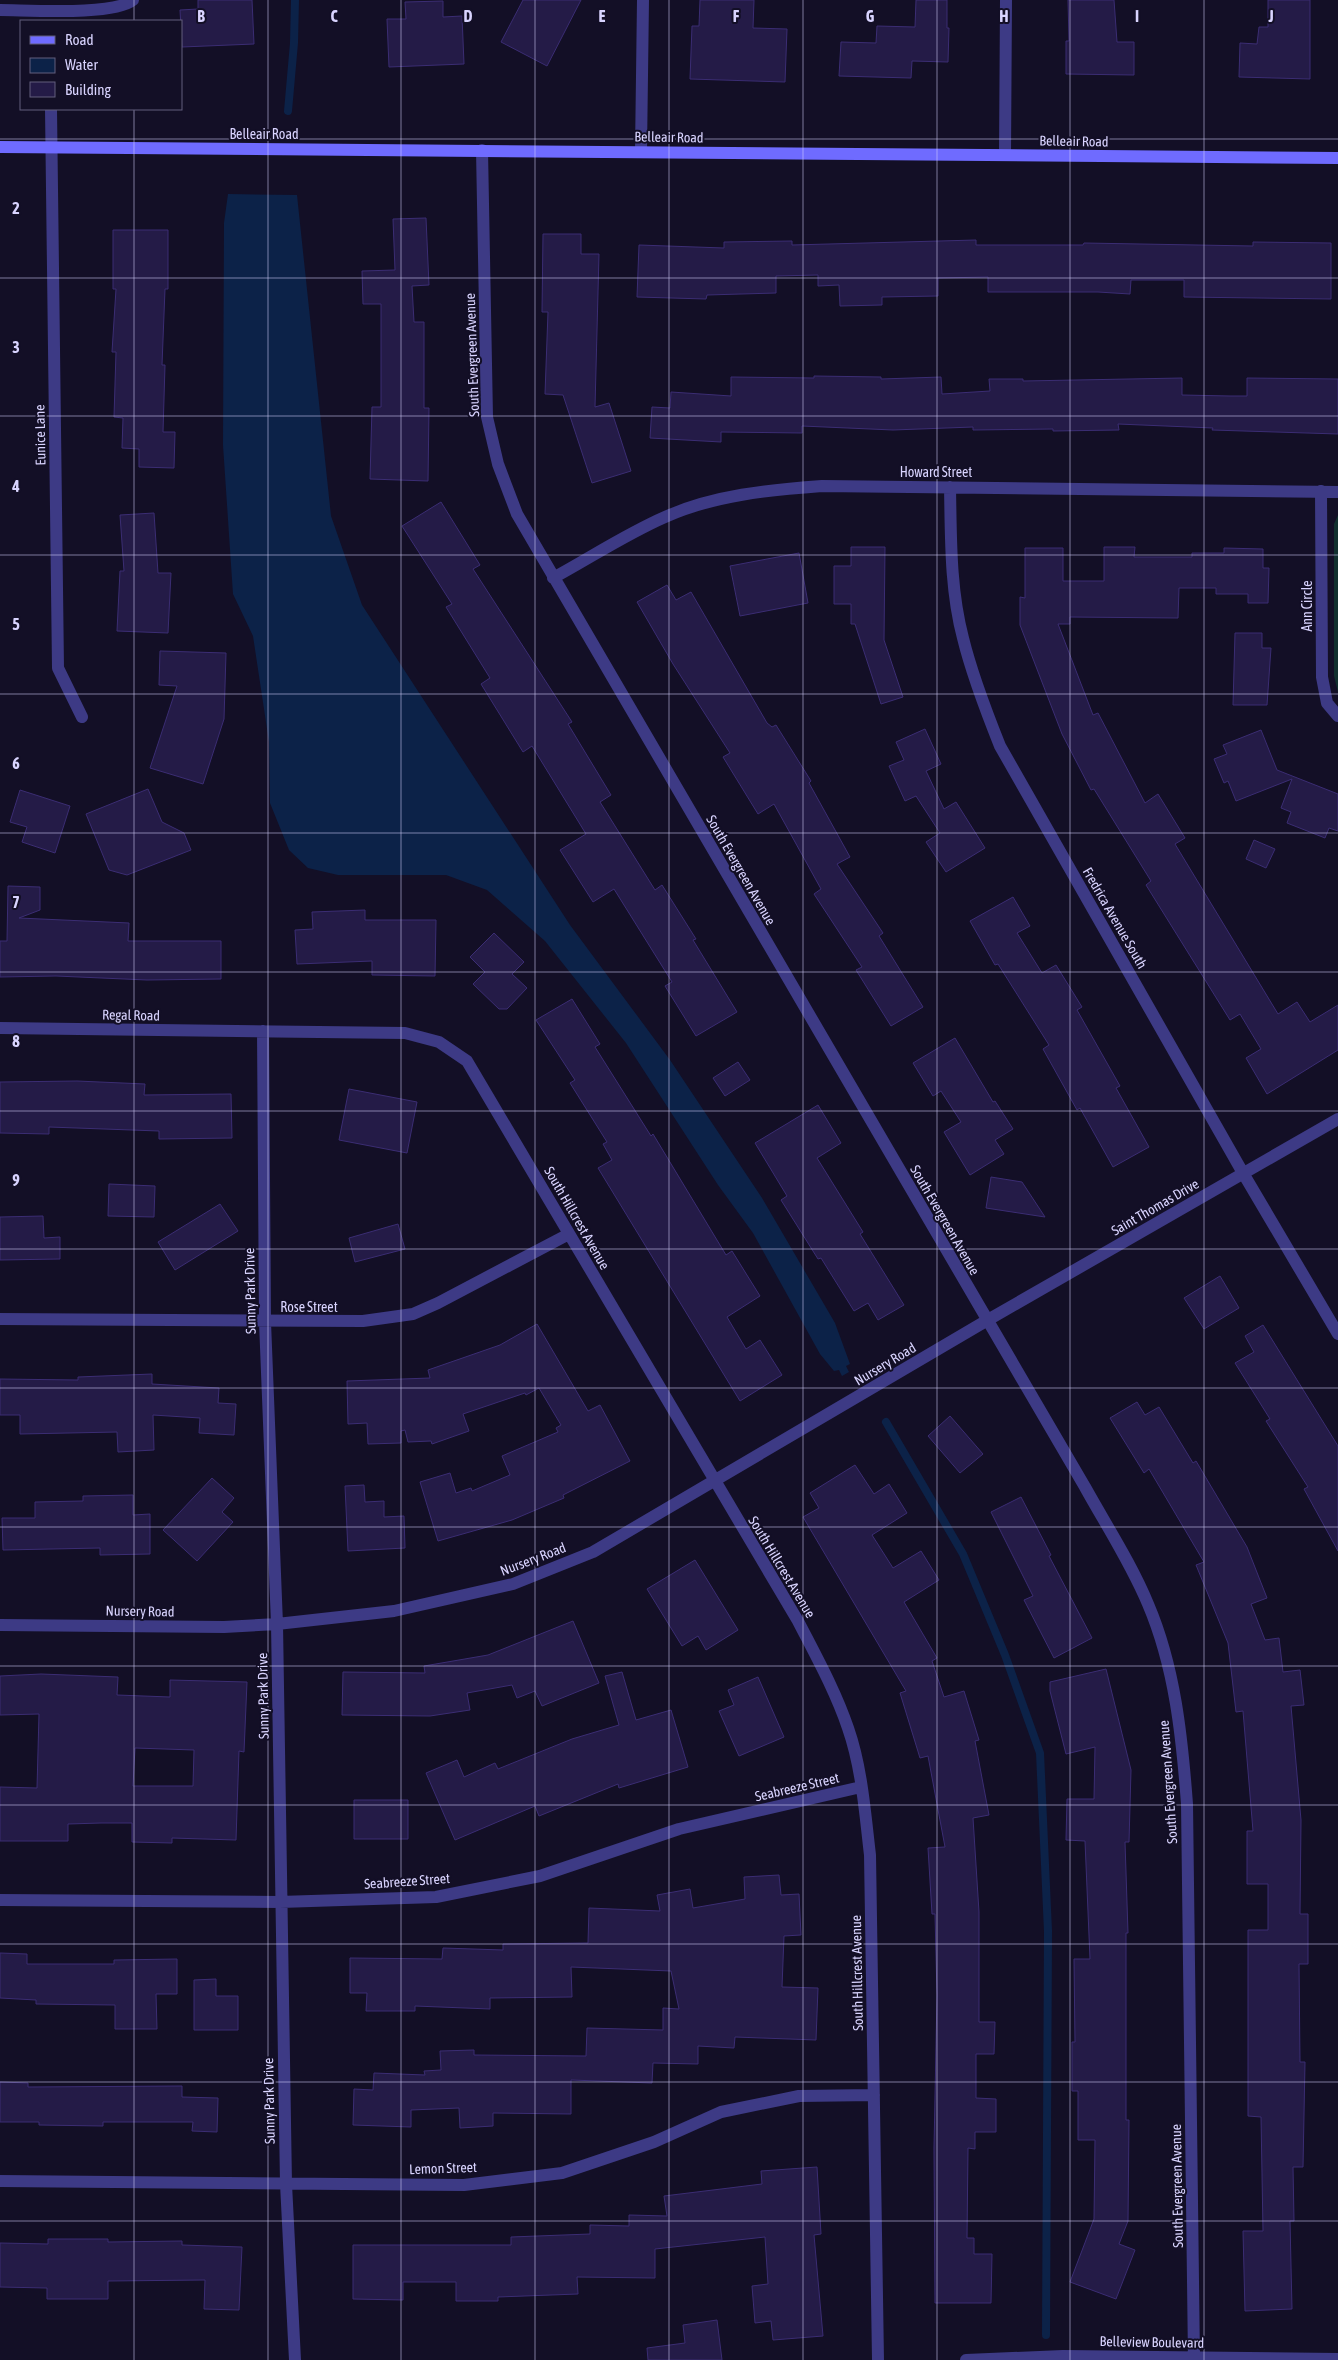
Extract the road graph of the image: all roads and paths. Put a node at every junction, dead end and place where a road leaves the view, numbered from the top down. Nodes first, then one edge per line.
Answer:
1 (133, 0) edge
2 (643, 0) edge
3 (1006, 0) edge
4 (0, 10) edge
5 (50, 16) edge
6 (51, 110) edge
7 (0, 147) edge
8 (51, 148) junction
9 (482, 150) junction
10 (642, 151) junction
11 (1005, 155) junction
12 (1338, 158) edge
13 (950, 487) junction
14 (1321, 492) junction
15 (1338, 492) edge
16 (553, 578) junction
17 (1338, 716) edge
18 (82, 717) dead end
19 (0, 1028) edge
20 (263, 1031) junction
21 (1338, 1119) edge
22 (1243, 1173) junction
23 (569, 1234) junction
24 (0, 1320) edge
25 (986, 1321) junction
26 (265, 1322) junction
27 (1338, 1334) edge
28 (714, 1483) junction
29 (277, 1624) junction
30 (0, 1625) edge
31 (862, 1787) junction
32 (0, 1900) edge
33 (280, 1902) junction
34 (874, 2096) junction
35 (0, 2181) edge
36 (286, 2184) junction
37 (1194, 2359) edge
38 (1338, 2359) edge
39 (295, 2360) edge
40 (878, 2360) edge
41 (966, 2360) edge

1 - 5 street
2 - 10 street
3 - 11 street
4 - 5 street
6 - 8 street, Eunice Lane
7 - 8 main road, Belleair Road
8 - 9 main road, Belleair Road
8 - 18 street, Eunice Lane
9 - 10 main road, Belleair Road
9 - 16 street, South Evergreen Avenue
10 - 11 main road, Belleair Road
11 - 12 main road, Belleair Road
13 - 14 street, Howard Street
13 - 16 street, Howard Street
13 - 22 street, Fredrica Avenue South
14 - 15 street, Howard Street
14 - 17 street, Ann Circle
16 - 25 street, South Evergreen Avenue
19 - 20 street, Regal Road
20 - 23 street, South Hillcrest Avenue
20 - 26 street, Sunny Park Drive
21 - 22 street, Saint Thomas Drive
22 - 25 street, Saint Thomas Drive
22 - 27 street, Fredrica Avenue South
23 - 26 street, Rose Street
23 - 28 street, South Hillcrest Avenue
24 - 26 street, Rose Street
25 - 28 street, Nursery Road
25 - 37 street, South Evergreen Avenue
26 - 29 street, Sunny Park Drive
28 - 29 street, Nursery Road
28 - 31 street, South Hillcrest Avenue
29 - 30 street, Nursery Road
29 - 33 street, Sunny Park Drive
31 - 33 street, Seabreeze Street
31 - 34 street, South Hillcrest Avenue
32 - 33 street, Seabreeze Street
33 - 36 street, Sunny Park Drive
34 - 36 street, Lemon Street
34 - 40 street, South Hillcrest Avenue
35 - 36 street, Lemon Street
36 - 39 street, Sunny Park Drive
37 - 38 street, Belleview Boulevard
37 - 41 street, Belleview Boulevard

